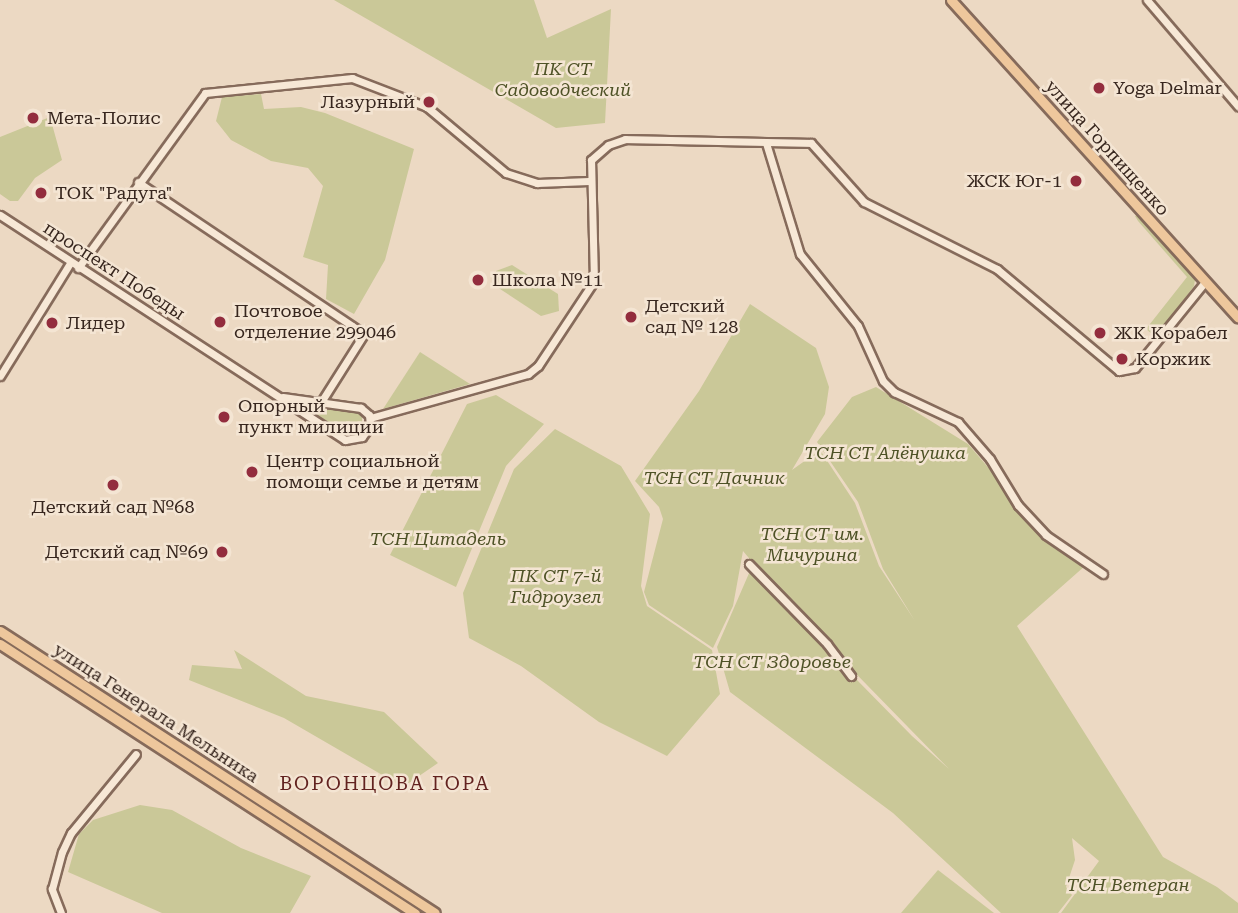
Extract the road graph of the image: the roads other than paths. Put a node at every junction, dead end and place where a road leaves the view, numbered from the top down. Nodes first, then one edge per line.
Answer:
1 (951, 0) edge
2 (1147, 0) edge
3 (1238, 106) edge
4 (766, 143) junction
5 (589, 181) junction
6 (138, 182) junction
7 (0, 215) edge
8 (74, 265) junction
9 (1205, 282) junction
10 (1238, 318) edge
11 (0, 376) edge
12 (283, 397) junction
13 (321, 402) junction
14 (370, 418) junction
15 (750, 564) dead end
16 (1103, 574) dead end
17 (0, 631) edge
18 (0, 644) edge
19 (850, 676) dead end
20 (136, 754) dead end
21 (330, 845) junction
22 (324, 854) junction
23 (61, 913) edge
24 (415, 913) edge
25 (435, 913) edge

1 - 9 main road, улица Горпищенко
2 - 3 street
4 - 5 street
4 - 9 street
4 - 16 street
5 - 6 street
5 - 14 street
6 - 8 street
6 - 13 street
7 - 8 street, проспект Победы
8 - 11 street
8 - 12 street, проспект Победы
9 - 10 main road, улица Горпищенко
12 - 13 street, проспект Победы
12 - 14 street, проспект Победы
13 - 14 street, проспект Победы
15 - 19 street
17 - 21 main road, улица Генерала Мельника
18 - 22 main road, улица Генерала Мельника
20 - 23 street
21 - 22 main road
21 - 25 main road, улица Генерала Мельника
22 - 24 main road, улица Генерала Мельника

